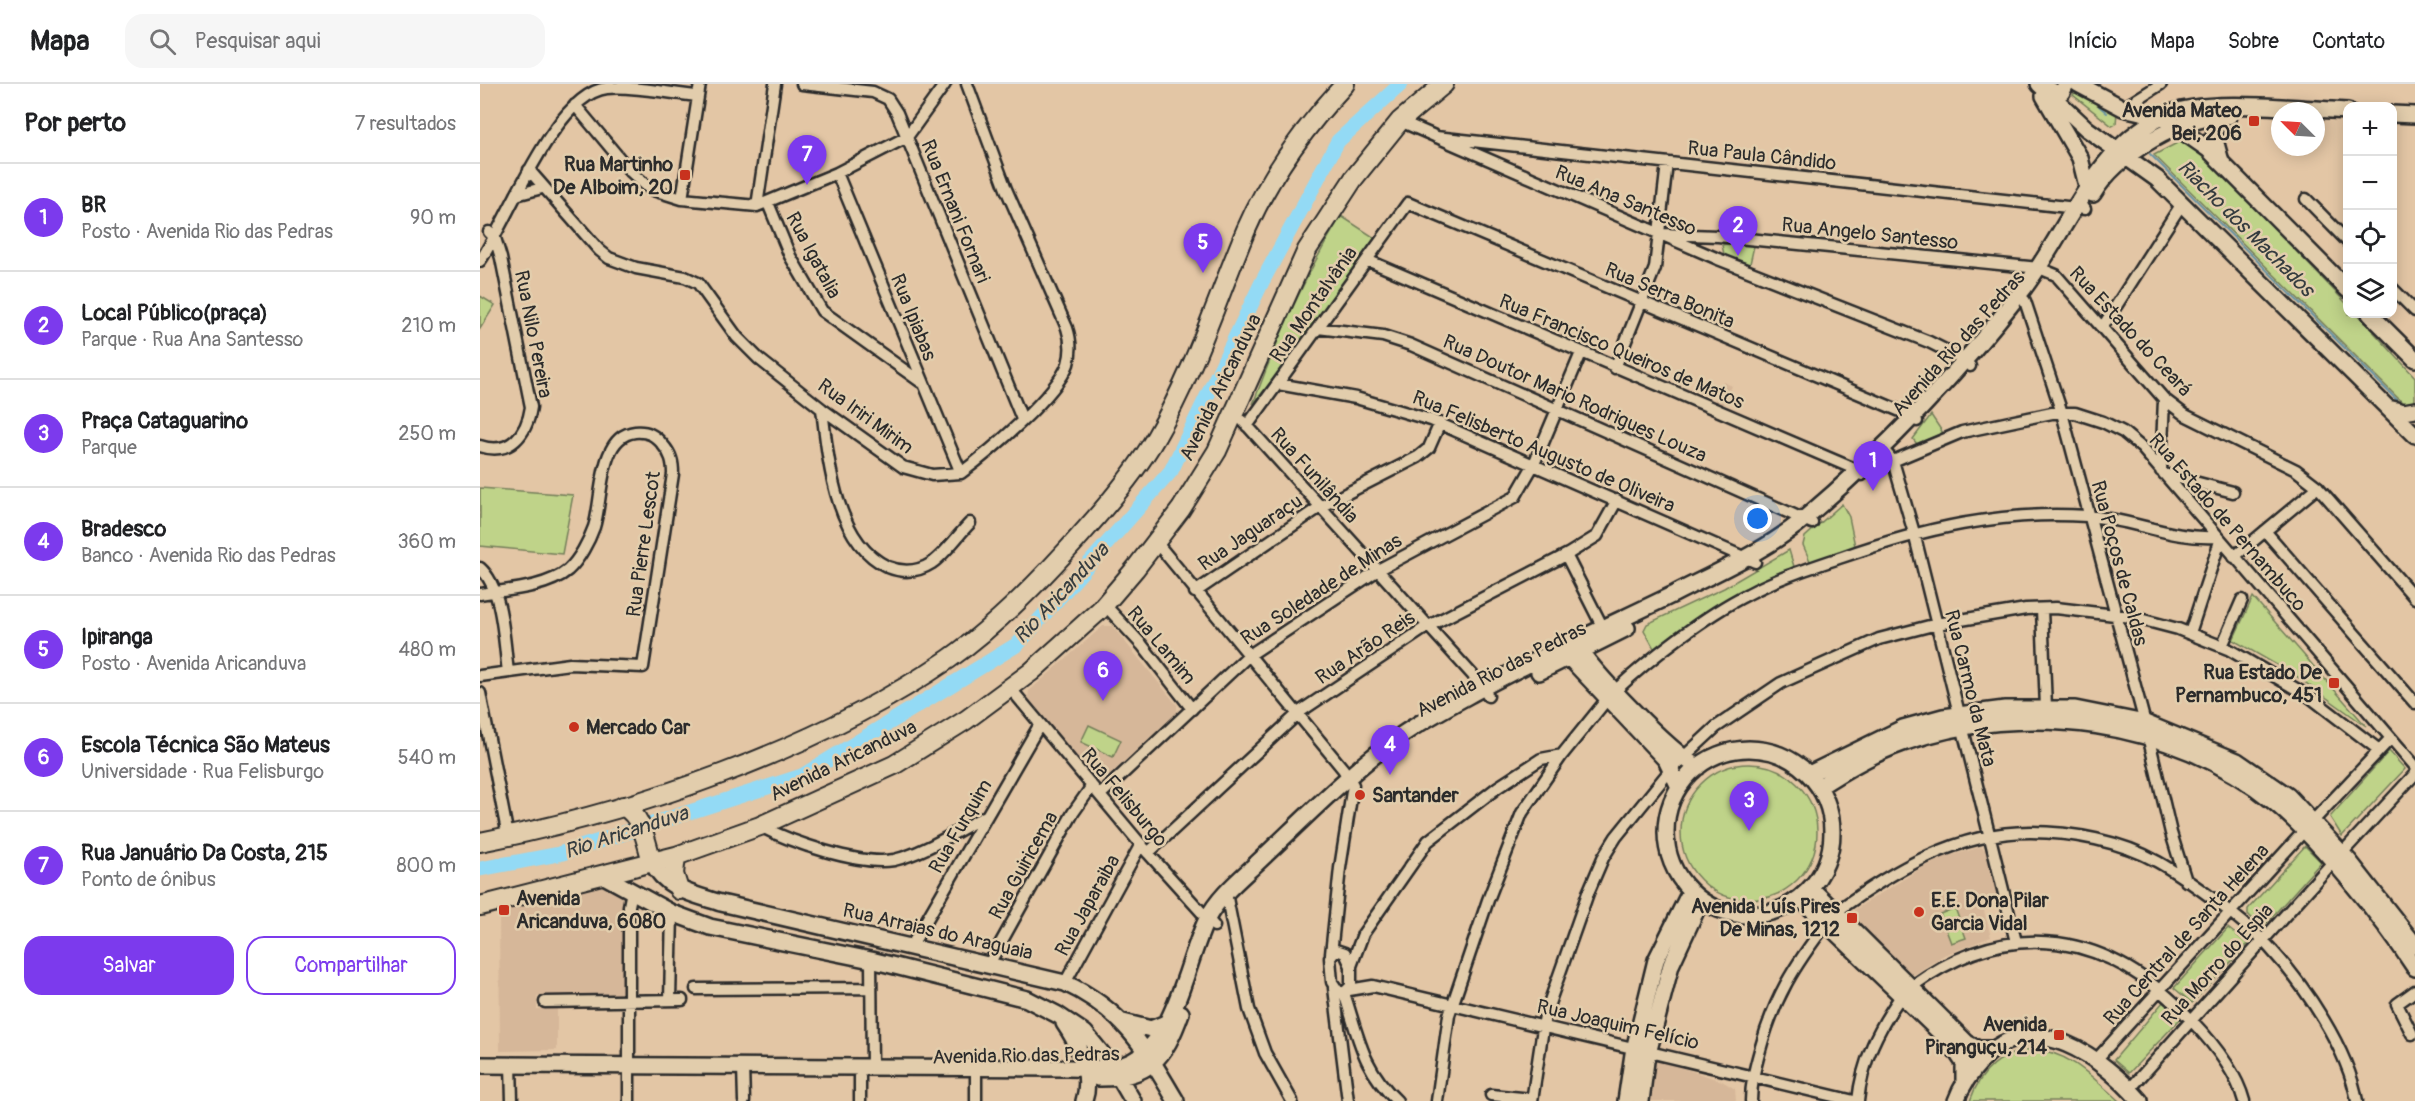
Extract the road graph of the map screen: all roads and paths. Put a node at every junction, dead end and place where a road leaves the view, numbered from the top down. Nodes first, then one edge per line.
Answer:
1 (700, 84) edge
2 (775, 84) edge
3 (802, 84) edge
4 (945, 84) edge
5 (967, 84) edge
6 (1444, 84) edge
7 (2040, 84) edge
8 (2066, 84) edge
9 (2079, 84) edge
10 (2161, 84) edge
11 (1340, 87) edge
12 (698, 96) junction
13 (575, 105) junction
14 (2123, 108) junction
15 (2343, 111) edge
16 (2397, 114) edge
17 (2415, 115) edge
18 (2218, 116) junction
19 (2162, 117) junction
20 (2271, 117) edge
21 (2325, 119) edge
22 (2343, 120) edge
23 (1400, 121) junction
24 (2397, 122) edge
25 (2415, 124) edge
26 (2178, 127) junction
27 (907, 137) junction
28 (1436, 137) junction
29 (1494, 142) junction
30 (2123, 153) junction
31 (1489, 160) junction
32 (2221, 161) junction
33 (1667, 163) junction
34 (529, 170) junction
35 (837, 173) junction
36 (2087, 186) junction
37 (543, 188) junction
38 (516, 195) junction
39 (682, 199) junction
40 (2306, 199) dead end
41 (768, 203) junction
42 (1408, 203) joint
43 (2181, 205) junction
44 (757, 206) junction
45 (2080, 207) junction
46 (1661, 234) junction
47 (492, 235) junction
48 (1718, 236) junction
49 (2343, 237) edge
50 (480, 242) edge
51 (1718, 259) junction
52 (1367, 260) junction
53 (480, 261) edge
54 (2044, 270) junction
55 (2343, 285) edge
56 (2397, 293) edge
57 (2022, 298) junction
58 (1642, 303) junction
59 (2415, 311) edge
60 (2374, 318) edge
61 (1318, 328) junction
62 (2102, 328) junction
63 (1581, 353) junction
64 (2415, 359) edge
65 (1967, 363) junction
66 (1615, 368) junction
67 (922, 382) junction
68 (1278, 384) junction
69 (2164, 399) junction
70 (2388, 408) junction
71 (822, 409) junction
72 (1557, 409) junction
73 (2415, 410) edge
74 (2062, 413) junction
75 (1022, 419) junction
76 (1241, 419) junction
77 (1914, 419) junction
78 (1440, 423) junction
79 (2415, 435) edge
80 (480, 446) edge
81 (1887, 453) junction
82 (1534, 464) junction
83 (2162, 472) junction
84 (961, 473) junction
85 (1859, 473) junction
86 (2318, 487) junction
87 (2233, 492) dead end
88 (1617, 500) junction
89 (1320, 507) junction
90 (2088, 516) junction
91 (1808, 521) junction
92 (970, 523) dead end
93 (2265, 531) junction
94 (1914, 533) junction
95 (2219, 539) junction
96 (1156, 542) junction
97 (1566, 555) junction
98 (2234, 557) junction
99 (1750, 560) junction
100 (480, 568) edge
101 (1376, 571) junction
102 (496, 591) junction
103 (1195, 592) junction
104 (480, 594) edge
105 (2415, 598) edge
106 (2242, 600) dead end
107 (1104, 604) junction
108 (2042, 609) junction
109 (2115, 615) junction
110 (1936, 624) junction
111 (1427, 627) junction
112 (1603, 628) junction
113 (2190, 633) junction
114 (2222, 646) junction
115 (1571, 650) junction
116 (1248, 656) junction
117 (508, 672) junction
118 (480, 676) edge
119 (1011, 689) junction
120 (1486, 692) junction
121 (480, 693) edge
122 (1612, 694) junction
123 (2415, 704) edge
124 (2046, 708) junction
125 (1192, 709) junction
126 (1297, 715) junction
127 (1961, 721) junction
128 (1040, 724) junction
129 (2146, 730) junction
130 (2391, 738) junction
131 (2379, 750) junction
132 (1562, 754) junction
133 (1677, 763) junction
134 (2415, 766) edge
135 (1698, 767) junction
136 (1809, 774) junction
137 (2415, 774) edge
138 (1351, 782) junction
139 (1092, 786) junction
140 (1679, 787) junction
141 (1819, 787) junction
142 (1100, 795) junction
143 (623, 806) junction
144 (986, 816) junction
145 (760, 826) junction
146 (2309, 826) junction
147 (508, 836) junction
148 (1991, 838) junction
149 (480, 842) edge
150 (2174, 844) junction
151 (1144, 848) junction
152 (650, 855) junction
153 (676, 856) junction
154 (2337, 858) junction
155 (2166, 867) junction
156 (604, 876) junction
157 (2186, 881) junction
158 (679, 890) junction
159 (632, 891) junction
160 (1806, 893) junction
161 (1695, 896) junction
162 (1228, 897) junction
163 (480, 906) edge
164 (672, 913) junction
165 (2229, 914) junction
166 (1831, 918) junction
167 (1211, 922) junction
168 (1363, 934) junction
169 (2263, 940) junction
170 (2016, 942) junction
171 (2415, 945) edge
172 (911, 946) junction
173 (1338, 951) junction
174 (871, 960) junction
175 (988, 964) junction
176 (2415, 968) edge
177 (1351, 969) junction
178 (1065, 983) junction
179 (1373, 986) junction
180 (872, 987) junction
181 (696, 989) dead end
182 (2160, 990) junction
183 (1342, 991) junction
184 (2415, 991) edge
185 (1906, 992) junction
186 (670, 1000) junction
187 (682, 1000) dead end
188 (628, 1001) junction
189 (544, 1002) dead end
190 (1453, 1004) junction
191 (1058, 1015) junction
192 (2191, 1019) junction
193 (1123, 1022) junction
194 (1166, 1023) junction
195 (1543, 1025) junction
196 (2412, 1034) dead end
197 (1642, 1048) junction
198 (1993, 1049) junction
199 (1150, 1058) junction
200 (2095, 1061) junction
201 (480, 1065) edge
202 (511, 1069) junction
203 (628, 1070) junction
204 (743, 1071) junction
205 (866, 1072) junction
206 (976, 1072) junction
207 (1115, 1072) junction
208 (1086, 1073) junction
209 (480, 1074) edge
210 (1753, 1075) junction
211 (1964, 1081) junction
212 (1491, 1095) dead end
213 (2134, 1096) edge
214 (1532, 1100) edge
215 (512, 1101) edge
216 (629, 1101) edge
217 (744, 1101) edge
218 (860, 1101) edge
219 (976, 1101) edge
220 (1084, 1101) edge
221 (1133, 1101) edge
222 (1176, 1101) edge
223 (1292, 1101) edge
224 (1348, 1101) edge
225 (1397, 1101) edge
226 (1437, 1101) edge
227 (1626, 1101) edge
228 (1641, 1101) edge
229 (1751, 1101) edge
230 (1856, 1101) edge
231 (1956, 1101) edge
232 (2244, 1101) edge
233 (2357, 1101) edge

1 - 12 street
2 - 44 street
3 - 27 street, Rua Ernani Fornari
4 - 27 street
5 - 75 street
6 - 23 highway, Avenida Aricanduva
7 - 8 main road
7 - 30 main road
7 - 36 main road
9 - 14 main road
10 - 14 street
11 - 143 highway, Avenida Aricanduva
12 - 13 street
12 - 39 street
13 - 34 street
13 - 39 street
14 - 19 main road
15 - 19 main road
16 - 17 main road
18 - 20 main road, Avenida Rio das Pedras
18 - 26 main road, Avenida Rio das Pedras
18 - 32 main road
19 - 26 main road
19 - 30 main road, Avenida Rio das Pedras
21 - 22 main road
23 - 28 street, Rua Ana Santesso
23 - 76 highway, Avenida Aricanduva
24 - 25 main road
26 - 30 main road, Avenida Rio das Pedras
26 - 32 main road
27 - 35 street
27 - 75 street, Rua Ernani Fornari
28 - 29 street, Rua Paula Cândido
28 - 31 street, Rua Ana Santesso
29 - 31 street
29 - 33 street, Rua Paula Cândido
30 - 36 main road, Avenida Rio das Pedras
30 - 43 main road
30 - 45 main road, Avenida Rio das Pedras
31 - 46 street, Rua Ana Santesso
32 - 55 main road
33 - 45 street, Rua Paula Cândido
33 - 46 street
34 - 37 street, Rua Iriri Mirim
34 - 38 street
35 - 41 street
35 - 67 street, Rua Ipiabas
36 - 45 main road, Avenida Rio das Pedras
37 - 38 street
37 - 71 street, Rua Iriri Mirim
38 - 47 street
39 - 44 street
40 - 49 street
41 - 44 street
41 - 67 street, Rua Igatalia
42 - 52 street, Rua Montalvânia
42 - 58 street, Rua Serra Bonita
43 - 62 street
43 - 70 main road
45 - 54 main road, Avenida Rio das Pedras
46 - 48 street, Rua Angelo Santesso
46 - 51 street, Rua Ana Santesso
46 - 58 street
47 - 50 street
47 - 53 street
47 - 80 street, Rua Nilo Pereira
48 - 51 street
48 - 54 street, Rua Angelo Santesso
51 - 65 street, Rua Ana Santesso
52 - 61 street, Rua Montalvânia
52 - 63 street, Rua Francisco Queiros de Matos
54 - 57 main road, Avenida Rio das Pedras
54 - 62 street, Rua Estado do Ceará
56 - 59 street
57 - 65 main road, Avenida Rio das Pedras
57 - 74 street, Rua Poços de Caldas
58 - 66 street
58 - 77 street, Rua Serra Bonita
60 - 64 main road
61 - 68 street, Rua Montalvânia
61 - 72 street, Rua Doutor Mario Rodrigues Louza
62 - 69 street, Rua Estado do Ceará
63 - 66 street, Rua Francisco Queiros de Matos
63 - 72 street, Rua Soledade de Minas
65 - 77 main road, Avenida Rio das Pedras
66 - 85 street, Rua Francisco Queiros de Matos
67 - 84 street, Rua Ipiabas
68 - 76 street, Rua Montalvânia
68 - 78 street, Rua Felisberto Augusto de Oliveira
69 - 83 street
69 - 86 street, Rua Estado do Ceará
70 - 73 main road
70 - 79 main road
71 - 84 street, Rua Iriri Mirim
71 - 92 street
72 - 82 street, Rua Soledade de Minas
72 - 91 street, Rua Doutor Mario Rodrigues Louza
74 - 81 street, Rua Estado de Pernambuco
74 - 83 street, Rua Estado de Pernambuco
74 - 90 street, Rua Poços de Caldas
75 - 84 street
76 - 89 street, Rua Funilândia
76 - 96 highway, Avenida Aricanduva
77 - 81 main road, Avenida Rio das Pedras
78 - 82 street, Rua Felisberto Augusto de Oliveira
78 - 89 street, Rua Jaguaraçu
81 - 85 main road, Avenida Rio das Pedras
81 - 94 street, Rua Carmo da Mata
82 - 88 street, Rua Felisberto Augusto de Oliveira
82 - 101 street, Rua Soledade de Minas
83 - 87 street
83 - 95 street, Rua Estado de Pernambuco
85 - 91 main road, Avenida Rio das Pedras
86 - 93 street
86 - 105 street, Rua Estado do Ceará
88 - 97 street, Rua Arão Reis
88 - 99 street, Rua Felisberto Augusto de Oliveira
89 - 101 street, Rua Funilândia
89 - 103 street, Rua Jaguaraçu
90 - 94 street
90 - 95 street
90 - 109 street, Rua Poços de Caldas
91 - 99 main road, Avenida Rio das Pedras
93 - 98 street
93 - 123 street
94 - 110 street, Rua Carmo da Mata
94 - 122 street
95 - 98 street, Rua Estado de Pernambuco
95 - 113 street
96 - 103 street
96 - 107 highway, Avenida Aricanduva
97 - 111 street, Rua Arão Reis
97 - 112 street
98 - 130 street, Rua Estado de Pernambuco
99 - 112 main road, Avenida Rio das Pedras
99 - 115 main road, Avenida Rio das Pedras
100 - 102 street
101 - 111 street, Rua Funilândia
101 - 116 street, Rua Soledade de Minas
102 - 104 street, Rua Pierre Lescot
102 - 117 street
102 - 117 street, Rua Pierre Lescot
103 - 116 street
106 - 114 street
107 - 119 highway, Avenida Aricanduva
107 - 125 street, Rua Lamim
108 - 109 street
108 - 110 street
108 - 124 street
109 - 113 street
109 - 129 street, Rua Poços de Caldas
110 - 127 street, Rua Carmo da Mata
110 - 133 street
111 - 120 street, Rua Funilândia
111 - 126 street, Rua Arão Reis
112 - 115 main road, Avenida Rio das Pedras
113 - 114 street
114 - 131 street
115 - 120 main road, Avenida Rio das Pedras
115 - 122 main road
116 - 125 street, Rua Soledade de Minas
116 - 126 street
117 - 118 street
119 - 128 street, Rua Felisburgo
119 - 145 highway, Avenida Aricanduva
120 - 138 main road, Avenida Rio das Pedras
121 - 147 street
122 - 132 street
122 - 133 main road
124 - 127 main road
124 - 129 main road
125 - 142 street, Rua Soledade de Minas
126 - 138 street
126 - 151 street, Rua Arão Reis
127 - 129 main road
127 - 136 main road
127 - 141 main road
127 - 148 street, Rua Carmo da Mata
128 - 139 street, Rua Felisburgo
128 - 144 street, Rua Furquim
129 - 146 main road
129 - 150 street, Rua Poços de Caldas
130 - 131 street, Rua Central de Santa Helena
130 - 134 street, Rua Estado de Pernambuco
131 - 146 street, Rua Central de Santa Helena
132 - 168 street
132 - 190 street
133 - 135 main road
133 - 140 main road
133 - 195 street
135 - 136 main road
135 - 140 main road
136 - 141 main road
137 - 154 street, Rua Morro do Espia
138 - 162 main road, Avenida Rio das Pedras
138 - 173 street
139 - 142 street, Rua Felisburgo
139 - 175 street, Rua Guiricema
140 - 161 main road
141 - 160 main road
142 - 151 street, Rua Felisburgo
143 - 147 highway, Avenida Aricanduva
143 - 152 highway
144 - 145 street
144 - 172 street, Rua Furquim
145 - 153 highway, Avenida Aricanduva
146 - 154 main road
146 - 165 street, Rua Central de Santa Helena
147 - 149 highway, Avenida Aricanduva
148 - 155 street
148 - 166 street
148 - 170 street, Rua Carmo da Mata
150 - 155 street
150 - 157 street, Rua Poços de Caldas
151 - 167 street, Rua Felisburgo
151 - 178 street, Rua Japaraiba
152 - 153 highway, Avenida Aricanduva
152 - 156 highway, Avenida Aricanduva
152 - 158 main road, Rua Arraias do Araguaia
153 - 158 highway
154 - 169 street, Rua Morro do Espia
154 - 171 main road
154 - 176 main road
155 - 157 street
156 - 159 main road
156 - 163 highway, Avenida Aricanduva
157 - 165 street
158 - 172 main road, Rua Arraias do Araguaia
159 - 164 main road
159 - 188 street
160 - 161 main road
160 - 166 main road
161 - 197 main road
162 - 167 main road, Avenida Rio das Pedras
162 - 223 street
164 - 174 main road
164 - 186 street
165 - 169 street
165 - 182 street, Rua Central de Santa Helena
166 - 185 main road
166 - 210 street
167 - 194 main road, Avenida Rio das Pedras
167 - 199 main road, Avenida Rio das Pedras
168 - 173 street
168 - 177 street
169 - 192 street, Rua Morro do Espia
169 - 233 street
170 - 182 street
170 - 185 street
172 - 175 main road, Rua Arraias do Araguaia
173 - 177 street
173 - 183 street
174 - 180 street
174 - 191 main road
175 - 178 main road, Rua Arraias do Araguaia
177 - 179 street, Rua Joaquim Felício
177 - 183 street
178 - 193 main road, Rua Arraias do Araguaia
179 - 183 street, Rua Joaquim Felício
179 - 190 street, Rua Joaquim Felício
180 - 181 street
180 - 205 street
182 - 192 street
182 - 200 street, Rua Central de Santa Helena
183 - 224 street
183 - 225 street
184 - 196 street
185 - 198 main road
185 - 211 main road
185 - 230 street
186 - 187 street
186 - 188 street
188 - 189 street
188 - 203 street
190 - 195 street, Rua Joaquim Felício
190 - 226 street
191 - 207 main road
191 - 208 main road
192 - 213 street, Rua Morro do Espia
192 - 232 street
193 - 194 main road
193 - 199 main road, Rua Arraias do Araguaia
194 - 199 main road, Avenida Rio das Pedras
195 - 197 street, Rua Joaquim Felício
195 - 214 street
197 - 210 street, Rua Joaquim Felício
197 - 227 main road
197 - 228 main road
198 - 200 main road
198 - 211 main road
199 - 207 main road, Avenida Rio das Pedras
199 - 222 main road, Rua Arraias do Araguaia
200 - 213 main road
201 - 202 main road, Avenida Rio das Pedras
202 - 203 main road, Avenida Rio das Pedras
202 - 209 main road, Avenida Rio das Pedras
202 - 215 street
203 - 204 main road, Avenida Rio das Pedras
203 - 216 street
204 - 205 main road, Avenida Rio das Pedras
204 - 217 street
205 - 206 main road, Avenida Rio das Pedras
205 - 218 street
206 - 208 main road, Avenida Rio das Pedras
206 - 219 street
207 - 208 main road, Avenida Rio das Pedras
207 - 221 main road
208 - 220 main road
210 - 229 street
210 - 230 street, Rua Joaquim Felício
211 - 231 main road
212 - 214 street

